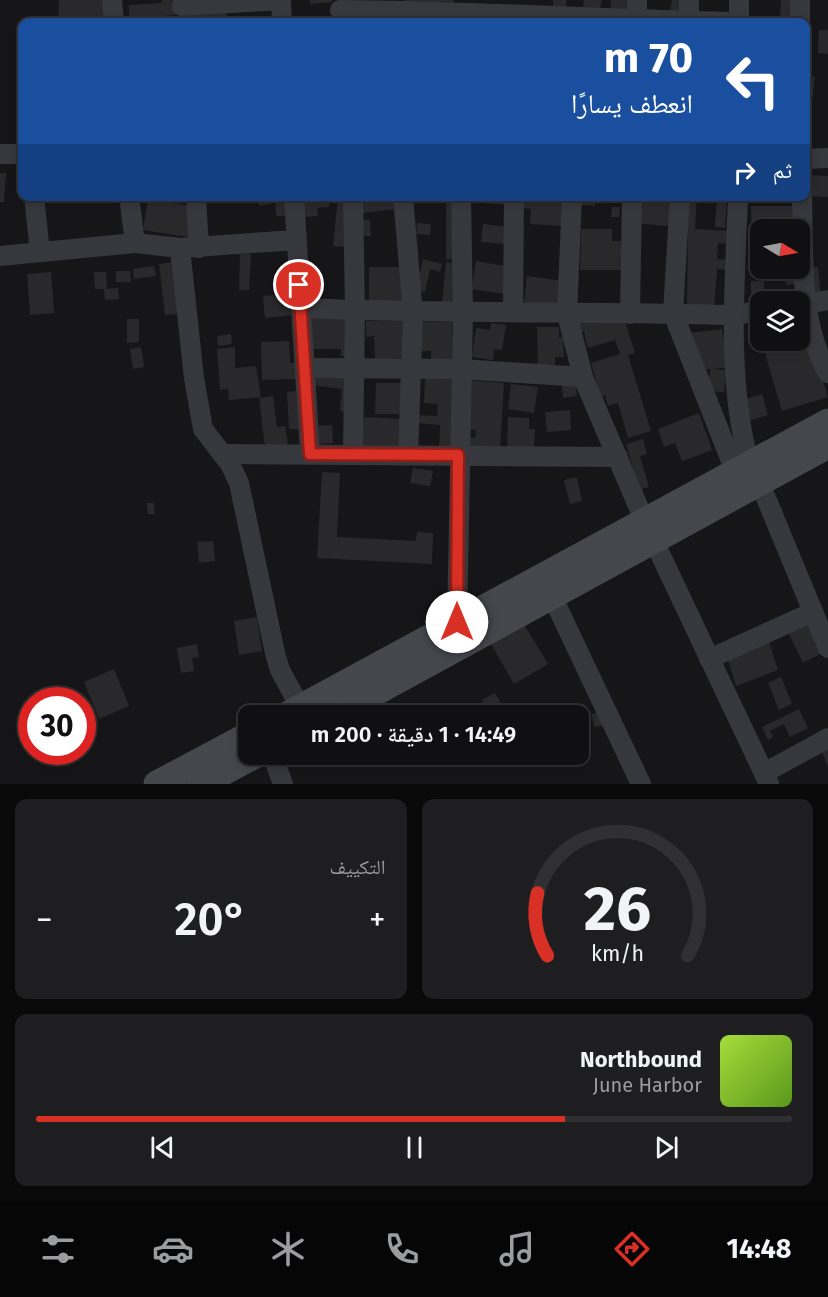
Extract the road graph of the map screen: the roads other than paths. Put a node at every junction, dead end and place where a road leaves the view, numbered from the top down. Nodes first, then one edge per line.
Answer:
1 (112, 0) edge
2 (281, 0) edge
3 (637, 0) edge
4 (689, 0) edge
5 (739, 0) edge
6 (800, 0) edge
7 (182, 9) edge
8 (340, 11) edge
9 (396, 11) edge
10 (463, 11) edge
11 (517, 12) edge
12 (574, 14) edge
13 (114, 18) edge
14 (282, 18) edge
15 (610, 18) edge
16 (637, 18) edge
17 (689, 18) edge
18 (739, 18) edge
19 (800, 18) edge
20 (0, 154) edge
21 (18, 154) edge
22 (828, 158) edge
23 (810, 159) edge
24 (35, 201) edge
25 (130, 201) edge
26 (195, 201) edge
27 (294, 201) edge
28 (353, 201) edge
29 (403, 201) edge
30 (461, 201) edge
31 (514, 201) edge
32 (572, 201) edge
33 (632, 201) edge
34 (680, 201) edge
35 (738, 201) edge
36 (802, 201) edge
37 (296, 240) junction
38 (135, 243) junction
39 (189, 248) junction
40 (40, 252) junction
41 (0, 256) edge
42 (803, 291) edge
43 (828, 300) edge
44 (810, 304) edge
45 (301, 308) junction
46 (355, 310) junction
47 (463, 312) junction
48 (513, 312) junction
49 (750, 312) edge
50 (413, 313) junction
51 (673, 313) junction
52 (567, 314) junction
53 (630, 314) junction
54 (733, 315) junction
55 (810, 327) edge
56 (304, 368) junction
57 (354, 369) junction
58 (411, 369) junction
59 (460, 369) junction
60 (828, 373) edge
61 (583, 377) junction
62 (828, 422) edge
63 (828, 445) edge
64 (223, 454) junction
65 (310, 454) junction
66 (352, 454) junction
67 (408, 455) junction
68 (458, 455) junction
69 (618, 457) junction
70 (748, 472) junction
71 (649, 530) junction
72 (552, 596) junction
73 (813, 612) junction
74 (457, 622) junction
75 (828, 648) edge
76 (709, 659) junction
77 (293, 705) edge
78 (310, 705) edge
79 (352, 705) edge
80 (828, 738) edge
81 (238, 741) edge
82 (238, 764) edge
83 (276, 765) edge
84 (767, 778) edge
85 (157, 784) edge
86 (201, 784) edge
87 (283, 784) edge
88 (641, 784) edge

1 - 13 street
2 - 7 street
2 - 14 street
3 - 16 street
4 - 17 street
5 - 18 street
6 - 19 street
8 - 9 street
9 - 10 street
10 - 11 street
11 - 12 street
12 - 15 street
20 - 21 street
22 - 23 street
24 - 40 street
25 - 38 street
26 - 39 street
27 - 37 street
28 - 46 street
29 - 50 street
30 - 47 street
31 - 48 street
32 - 52 street
33 - 53 street
34 - 51 street
35 - 54 street
36 - 42 street
37 - 39 street
37 - 45 street
38 - 39 street
38 - 40 street
39 - 64 street
40 - 41 street
43 - 44 street
45 - 46 street
45 - 56 street
46 - 50 street
46 - 57 street
47 - 48 street
47 - 50 street
47 - 59 street
48 - 52 street
49 - 54 street
50 - 58 street
51 - 53 street
51 - 54 street
51 - 70 street
52 - 53 street
52 - 61 street
54 - 70 street
55 - 60 street
56 - 57 street
56 - 65 street
57 - 58 street
57 - 66 street
58 - 59 street
58 - 67 street
59 - 61 street
59 - 68 street
61 - 69 street
62 - 70 main road
63 - 70 main road
64 - 65 street
64 - 77 street
65 - 66 street
66 - 67 street
67 - 68 street
68 - 69 street
68 - 74 street
69 - 71 street
70 - 71 main road
70 - 73 street
71 - 72 main road
71 - 74 main road
71 - 76 street
72 - 79 main road
72 - 88 street
73 - 75 street
73 - 76 street
74 - 78 main road
76 - 84 street
80 - 84 street
81 - 85 main road
82 - 86 main road
83 - 87 street

